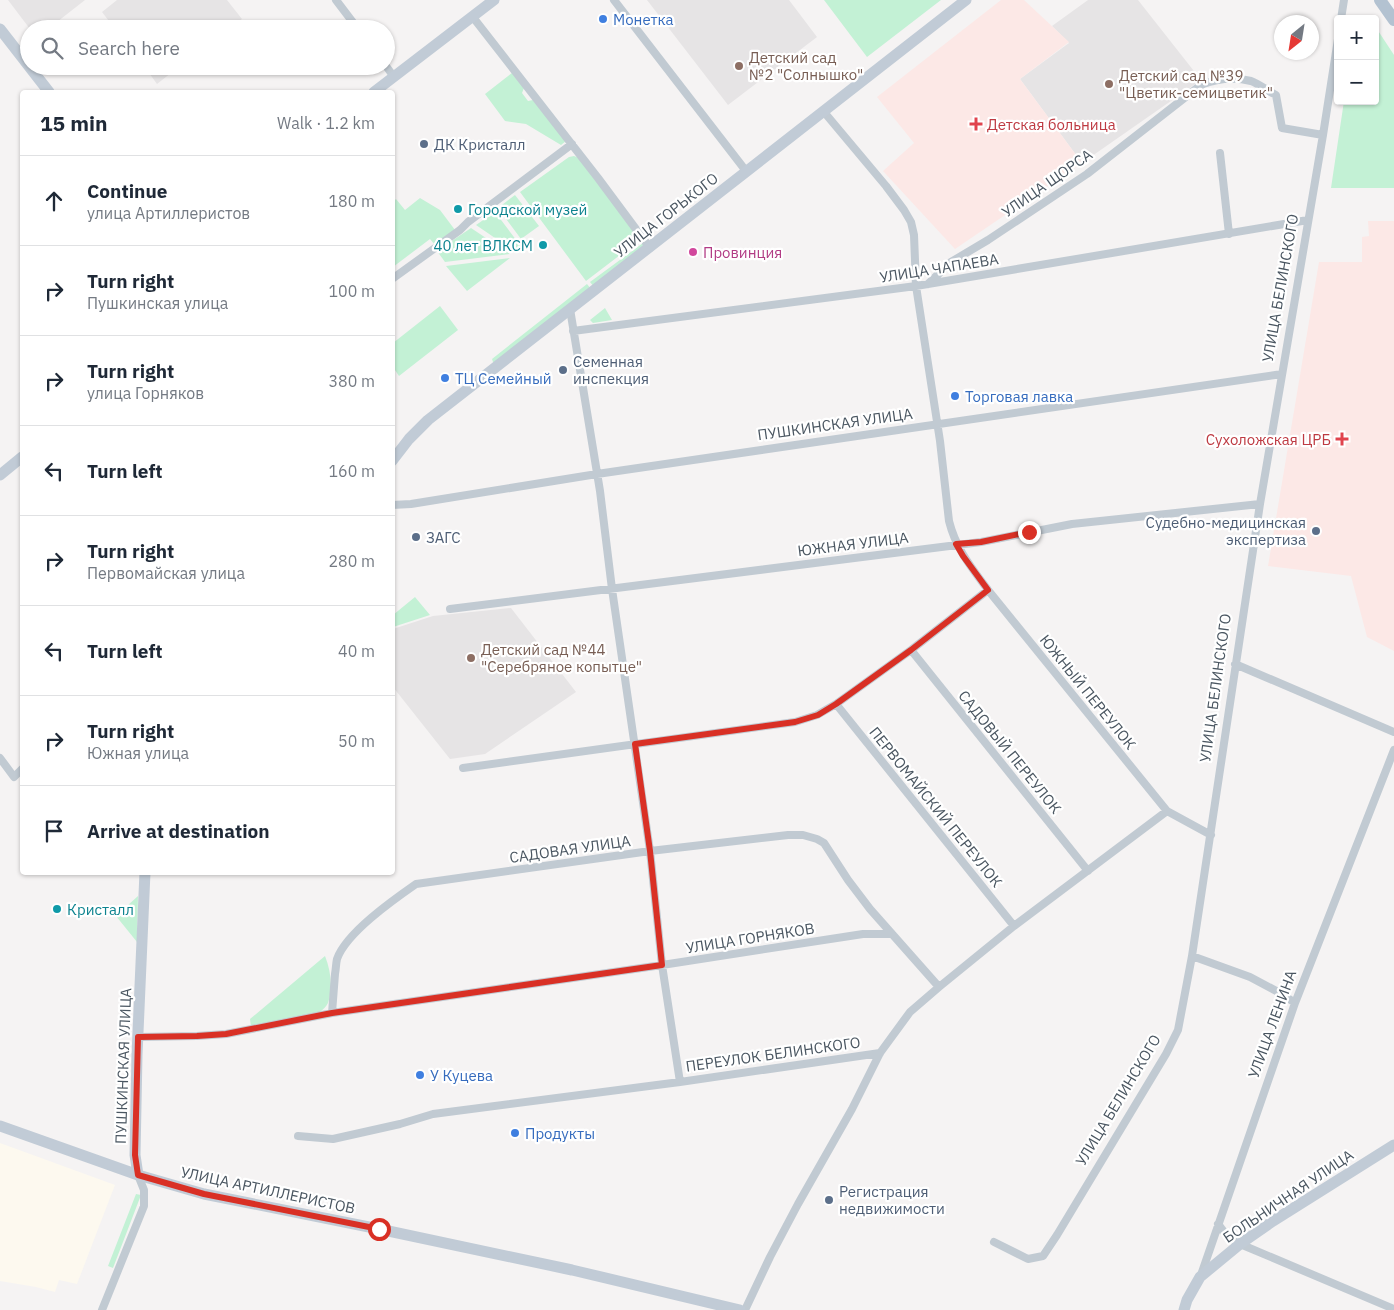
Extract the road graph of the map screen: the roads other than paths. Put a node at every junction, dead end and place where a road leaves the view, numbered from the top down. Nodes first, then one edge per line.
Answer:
1 (336, 0) edge
2 (494, 0) edge
3 (614, 0) edge
4 (966, 0) edge
5 (1344, 0) edge
6 (1380, 0) edge
7 (1342, 15) edge
8 (472, 16) junction
9 (351, 20) edge
10 (1394, 20) edge
11 (0, 29) edge
12 (20, 55) edge
13 (1335, 60) edge
14 (36, 75) edge
15 (394, 77) joint
16 (47, 90) edge
17 (377, 90) edge
18 (824, 112) junction
19 (1323, 135) junction
20 (572, 144) junction
21 (1220, 153) dead end
22 (746, 171) junction
23 (1308, 220) junction
24 (1230, 234) junction
25 (650, 248) junction
26 (395, 277) edge
27 (928, 284) junction
28 (916, 286) junction
29 (570, 310) junction
30 (573, 331) junction
31 (1282, 374) junction
32 (937, 424) junction
33 (395, 457) edge
34 (20, 459) edge
35 (597, 474) junction
36 (0, 475) edge
37 (1260, 504) junction
38 (395, 505) edge
39 (956, 544) junction
40 (612, 589) junction
41 (988, 590) junction
42 (450, 609) dead end
43 (911, 650) junction
44 (1235, 664) junction
45 (836, 704) junction
46 (1394, 732) edge
47 (635, 744) junction
48 (1394, 750) edge
49 (0, 758) edge
50 (463, 768) dead end
51 (20, 771) edge
52 (1167, 811) junction
53 (1211, 835) junction
54 (650, 851) junction
55 (1088, 871) junction
56 (145, 875) edge
57 (1014, 926) junction
58 (892, 934) junction
59 (1192, 956) junction
60 (662, 965) junction
61 (938, 987) junction
62 (1295, 1003) junction
63 (332, 1013) junction
64 (138, 1037) junction
65 (880, 1053) junction
66 (680, 1082) junction
67 (0, 1126) edge
68 (298, 1136) dead end
69 (1394, 1144) edge
70 (138, 1175) junction
71 (1218, 1224) junction
72 (994, 1242) dead end
73 (1240, 1244) junction
74 (1200, 1277) junction
75 (1394, 1309) edge
76 (102, 1310) edge
77 (740, 1310) edge
78 (745, 1310) edge
79 (1184, 1310) edge

1 - 9 street
2 - 8 street
3 - 22 street
4 - 18 street, УЛИЦА ГОРЬКОГО
5 - 7 street
6 - 10 main road
8 - 15 street
8 - 20 street
11 - 12 street
13 - 19 street, УЛИЦА БЕЛИНСКОГО
14 - 16 street
15 - 17 street
18 - 22 street, УЛИЦА ГОРЬКОГО
18 - 28 street, ЮЖНЫЙ ПЕРЕУЛОК
19 - 23 street, УЛИЦА БЕЛИНСКОГО
19 - 27 street, УЛИЦА ЩОРСА
20 - 25 street
20 - 26 street
21 - 24 street
22 - 25 street, УЛИЦА ГОРЬКОГО
23 - 24 street, УЛИЦА ЧАПАЕВА
23 - 31 street, УЛИЦА БЕЛИНСКОГО
24 - 27 street, УЛИЦА ЧАПАЕВА
25 - 29 street, УЛИЦА ГОРЬКОГО
27 - 28 street, УЛИЦА ЧАПАЕВА
28 - 30 street, УЛИЦА ЧАПАЕВА
28 - 32 street, ЮЖНЫЙ ПЕРЕУЛОК
29 - 30 street
29 - 33 street, УЛИЦА ГОРЬКОГО
30 - 35 street
31 - 32 street, ПУШКИНСКАЯ УЛИЦА
31 - 37 street, УЛИЦА БЕЛИНСКОГО
32 - 35 street, ПУШКИНСКАЯ УЛИЦА
32 - 39 street, ЮЖНЫЙ ПЕРЕУЛОК
34 - 36 street
35 - 38 street, ПУШКИНСКАЯ УЛИЦА
35 - 40 street
37 - 39 street, ЮЖНАЯ УЛИЦА
37 - 44 street, УЛИЦА БЕЛИНСКОГО
39 - 40 street, ЮЖНАЯ УЛИЦА
39 - 41 street, ЮЖНЫЙ ПЕРЕУЛОК
40 - 42 street, ЮЖНАЯ УЛИЦА
40 - 47 street
41 - 43 street
41 - 52 street, ЮЖНЫЙ ПЕРЕУЛОК
43 - 45 street
43 - 55 street, САДОВЫЙ ПЕРЕУЛОК
44 - 46 street
44 - 53 street, УЛИЦА БЕЛИНСКОГО
45 - 47 street
45 - 57 street, ПЕРВОМАЙСКИЙ ПЕРЕУЛОК
47 - 50 street
47 - 54 street
48 - 62 street, УЛИЦА ЛЕНИНА
49 - 51 street
52 - 53 street
52 - 55 street, ПЕРЕУЛОК БЕЛИНСКОГО
53 - 59 street, УЛИЦА БЕЛИНСКОГО
54 - 58 street, САДОВАЯ УЛИЦА
54 - 60 street
54 - 63 street, САДОВАЯ УЛИЦА
55 - 57 street, ПЕРЕУЛОК БЕЛИНСКОГО
56 - 64 street, ПУШКИНСКАЯ УЛИЦА
57 - 61 street, ПЕРЕУЛОК БЕЛИНСКОГО
58 - 60 street, УЛИЦА ГОРНЯКОВ
58 - 61 street
59 - 62 street
59 - 72 street, УЛИЦА БЕЛИНСКОГО
60 - 63 street, УЛИЦА ГОРНЯКОВ
60 - 66 street
61 - 65 street, ПЕРЕУЛОК БЕЛИНСКОГО
62 - 71 street, УЛИЦА ЛЕНИНА
63 - 64 street, УЛИЦА ГОРНЯКОВ
64 - 70 street, ПУШКИНСКАЯ УЛИЦА
65 - 66 street, ПЕРЕУЛОК БЕЛИНСКОГО
65 - 78 street
66 - 68 street, ПЕРЕУЛОК БЕЛИНСКОГО
67 - 70 street, УЛИЦА АРТИЛЛЕРИСТОВ
69 - 73 street, БОЛЬНИЧНАЯ УЛИЦА
70 - 76 street, ПУШКИНСКАЯ УЛИЦА
70 - 77 street, УЛИЦА АРТИЛЛЕРИСТОВ
71 - 73 street
71 - 74 street, УЛИЦА ЛЕНИНА
73 - 74 street, БОЛЬНИЧНАЯ УЛИЦА
73 - 75 street
74 - 79 street, УЛИЦА ЛЕНИНА

